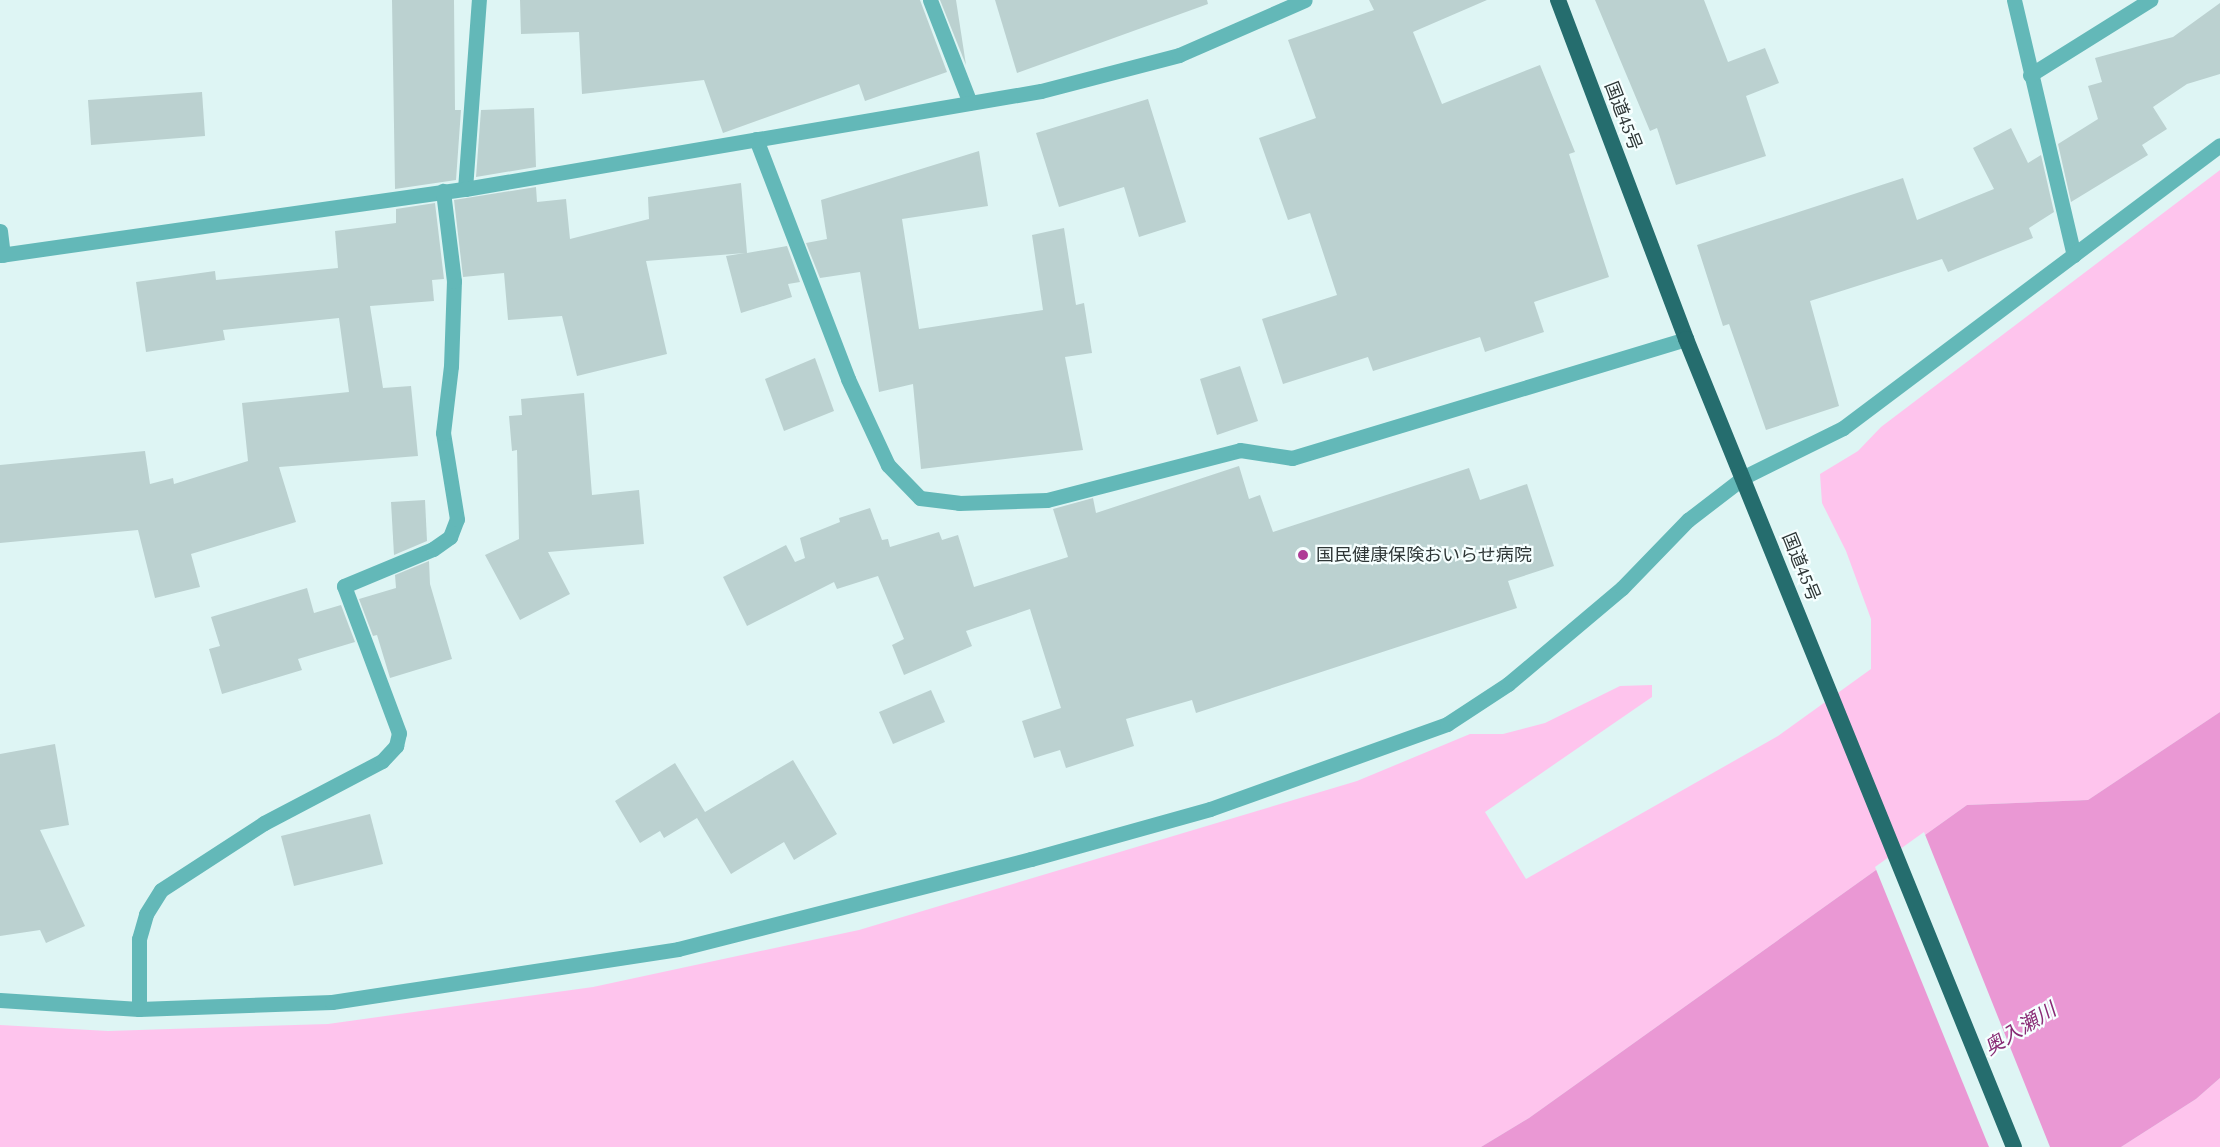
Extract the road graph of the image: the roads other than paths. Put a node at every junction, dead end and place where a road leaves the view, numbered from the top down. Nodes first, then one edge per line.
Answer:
1 (479, 0) edge
2 (930, 0) edge
3 (1305, 0) edge
4 (1558, 0) edge
5 (2014, 0) edge
6 (2150, 0) edge
7 (2030, 75) junction
8 (969, 103) junction
9 (756, 139) junction
10 (2220, 145) edge
11 (465, 189) junction
12 (443, 191) junction
13 (0, 231) edge
14 (2, 255) edge
15 (2074, 255) junction
16 (1686, 339) junction
17 (1744, 477) junction
18 (0, 1000) edge
19 (139, 1009) junction
20 (2014, 1147) edge

1 - 11 street
2 - 8 street
3 - 8 street
4 - 16 highway, 国道45号
5 - 7 street
6 - 7 street
7 - 15 street
8 - 9 street
9 - 11 street
9 - 16 street
10 - 15 street
11 - 12 street
12 - 14 street
12 - 19 street
13 - 14 street
15 - 17 street
16 - 17 highway, 国道45号
17 - 19 street
17 - 20 highway, 国道45号
18 - 19 street

